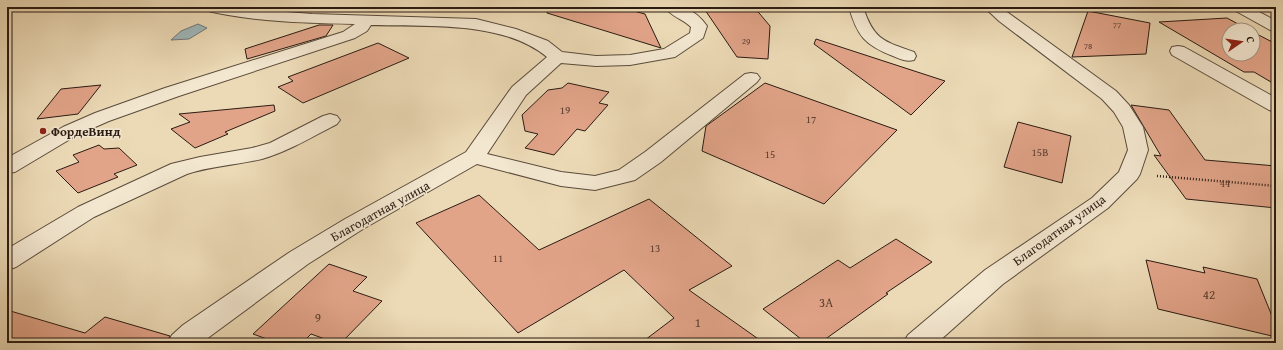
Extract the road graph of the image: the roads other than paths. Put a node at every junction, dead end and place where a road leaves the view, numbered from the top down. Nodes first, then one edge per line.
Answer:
1 (209, 7) edge
2 (672, 7) edge
3 (856, 7) edge
4 (991, 7) edge
5 (1239, 7) edge
6 (366, 20) junction
7 (1276, 27) edge
8 (1178, 51) dead end
9 (908, 56) dead end
10 (556, 57) junction
11 (751, 78) dead end
12 (1276, 106) edge
13 (330, 120) dead end
14 (474, 157) junction
15 (7, 167) edge
16 (7, 261) edge
17 (182, 343) edge
18 (918, 343) edge

1 - 6 street
2 - 10 street
3 - 9 street
4 - 18 street, Благодатная улица
5 - 7 street
6 - 10 street
6 - 15 street
8 - 12 street
10 - 14 street, Благодатная улица
11 - 14 street
13 - 16 street
14 - 17 street, Благодатная улица

